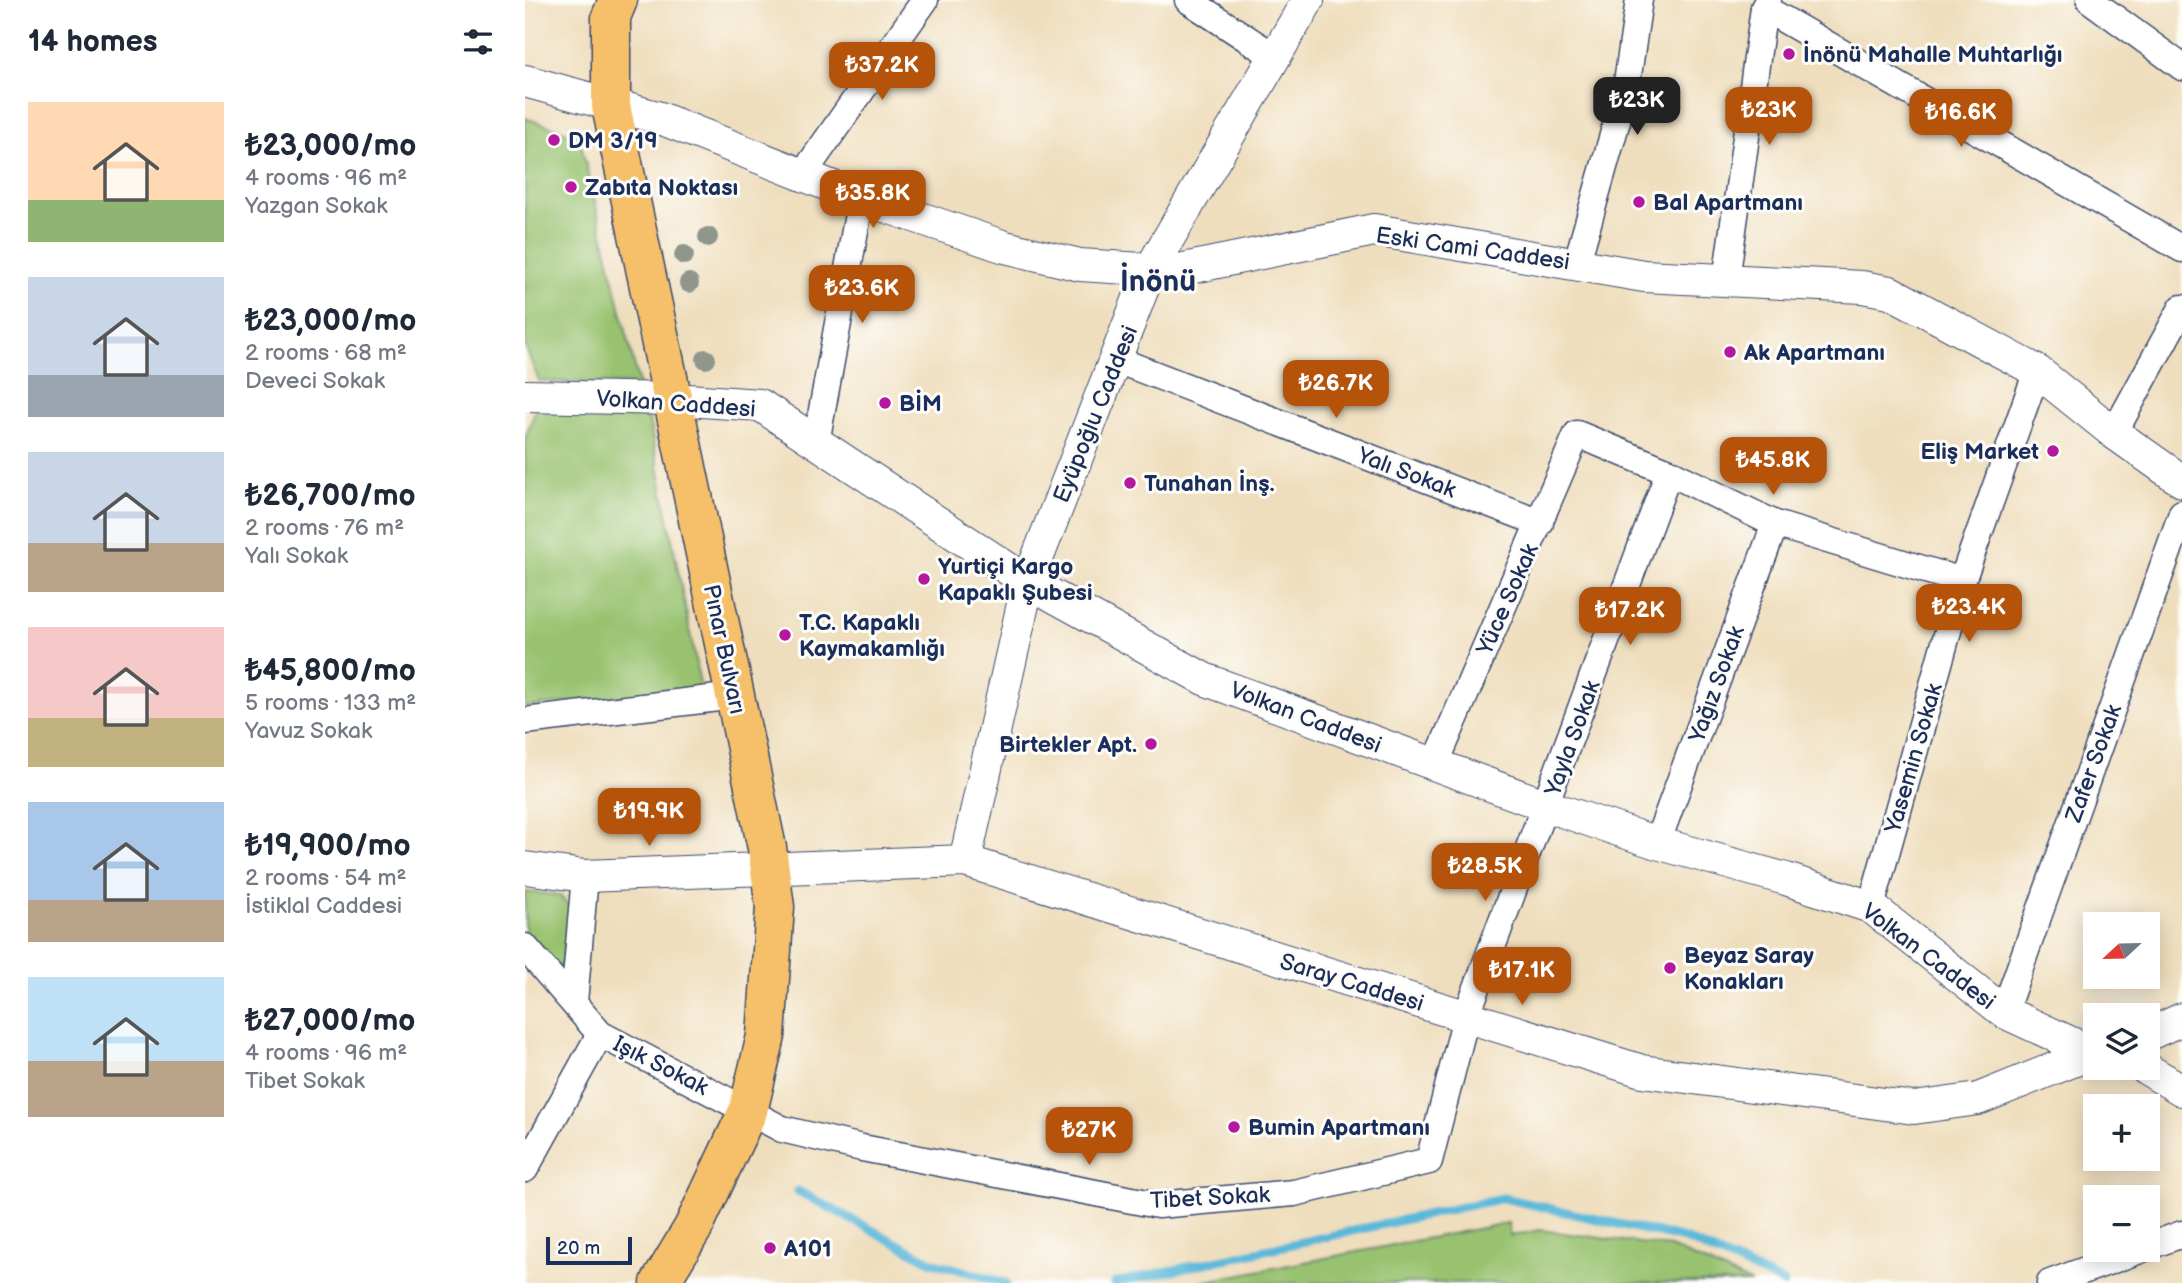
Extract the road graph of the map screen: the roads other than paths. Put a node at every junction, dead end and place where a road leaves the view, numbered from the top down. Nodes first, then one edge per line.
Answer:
1 (618, 0) edge
2 (925, 0) edge
3 (1188, 0) edge
4 (1308, 0) edge
5 (1639, 0) edge
6 (2090, 0) edge
7 (1766, 4) edge
8 (1275, 57) junction
9 (2182, 67) edge
10 (525, 81) edge
11 (611, 106) junction
12 (801, 177) junction
13 (861, 198) junction
14 (2182, 249) edge
15 (1577, 262) junction
16 (1150, 270) junction
17 (1726, 280) junction
18 (2182, 308) edge
19 (1117, 360) junction
20 (2037, 371) junction
21 (525, 396) edge
22 (673, 399) junction
23 (2114, 433) junction
24 (816, 443) junction
25 (1669, 472) junction
26 (2182, 481) edge
27 (2182, 513) edge
28 (1540, 523) junction
29 (1775, 524) junction
30 (1962, 581) junction
31 (1028, 582) junction
32 (735, 696) junction
33 (525, 721) edge
34 (1435, 765) junction
35 (1547, 806) junction
36 (1657, 843) junction
37 (965, 861) junction
38 (525, 867) edge
39 (771, 871) junction
40 (585, 876) junction
41 (1871, 907) junction
42 (525, 947) edge
43 (574, 1002) junction
44 (2004, 1012) junction
45 (1466, 1017) junction
46 (2182, 1019) edge
47 (2160, 1029) edge
48 (600, 1034) junction
49 (2083, 1048) edge
50 (2083, 1057) edge
51 (2160, 1077) edge
52 (2182, 1090) edge
53 (748, 1111) junction
54 (1429, 1161) joint
55 (525, 1169) edge
56 (2182, 1234) edge
57 (2160, 1242) edge
58 (2107, 1262) edge
59 (660, 1283) edge
60 (2050, 1283) edge

1 - 11 main road, Pınar Bulvarı
2 - 12 street
3 - 8 street
4 - 8 street, Eyüpoğlu Caddesi
5 - 15 street
6 - 9 street
7 - 14 street
7 - 17 street
8 - 16 street, Eyüpoğlu Caddesi
10 - 11 street, Eski Cami Caddesi
11 - 12 street, Eski Cami Caddesi
11 - 22 main road, Pınar Bulvarı
12 - 13 street, Eski Cami Caddesi
13 - 16 street, Eski Cami Caddesi
13 - 24 street
15 - 16 street, Eski Cami Caddesi
15 - 17 street, Eski Cami Caddesi
16 - 19 street, Eyüpoğlu Caddesi
17 - 20 street, Eski Cami Caddesi
18 - 23 street
19 - 28 street, Yalı Sokak
19 - 31 street, Eyüpoğlu Caddesi
20 - 23 street, Eski Cami Caddesi
20 - 30 street, Yasemin Sokak
21 - 22 street, Volkan Caddesi
22 - 24 street, Volkan Caddesi
22 - 32 main road, Pınar Bulvarı
23 - 26 street, Eski Cami Caddesi
24 - 31 street, Volkan Caddesi
25 - 28 street, Yüce Sokak
25 - 29 street
25 - 35 street, Yayla Sokak
27 - 44 street, Zafer Sokak
28 - 34 street, Yüce Sokak
29 - 30 street
29 - 36 street, Yağız Sokak
30 - 41 street, Yasemin Sokak
31 - 34 street, Volkan Caddesi
31 - 37 street, Eyüpoğlu Caddesi
32 - 33 street
32 - 39 main road, Pınar Bulvarı
34 - 35 street, Volkan Caddesi
35 - 36 street, Volkan Caddesi
35 - 45 street, Yayla Sokak
36 - 41 street, Volkan Caddesi
37 - 39 street, Saray Caddesi
37 - 45 street, Saray Caddesi
38 - 40 street, Saray Caddesi
39 - 40 street, Saray Caddesi
39 - 53 main road, Pınar Bulvarı
40 - 43 street
41 - 44 street, Volkan Caddesi
42 - 43 street, Işık Sokak
43 - 48 street, Işık Sokak
44 - 49 street, Volkan Caddesi
45 - 50 street, Saray Caddesi
45 - 54 street, Yayla Sokak
46 - 47 street
48 - 53 street, Işık Sokak
48 - 55 street
51 - 52 street
53 - 54 street, Tibet Sokak
53 - 59 main road, Pınar Bulvarı
56 - 57 street
58 - 60 street

